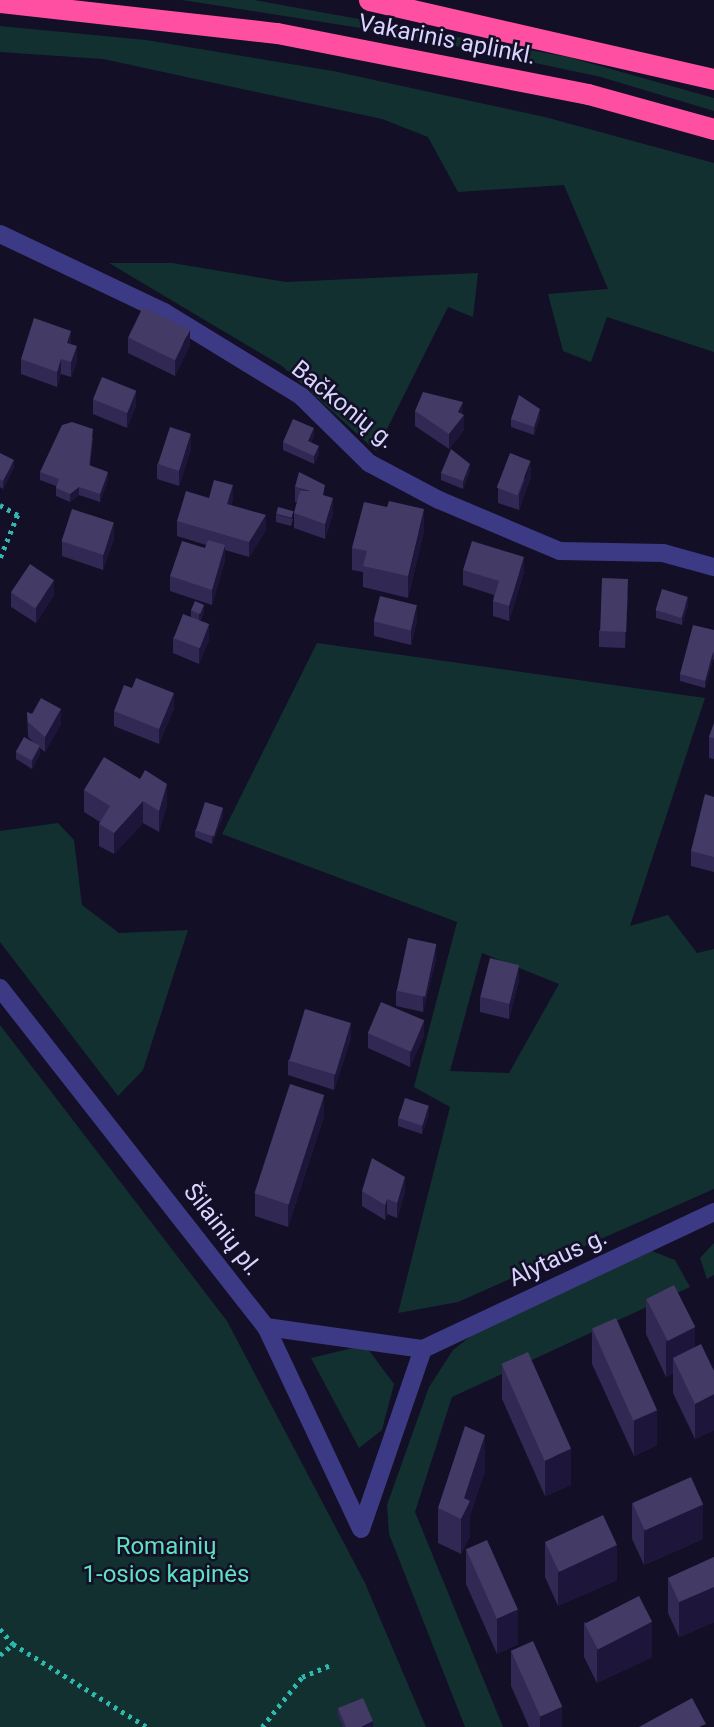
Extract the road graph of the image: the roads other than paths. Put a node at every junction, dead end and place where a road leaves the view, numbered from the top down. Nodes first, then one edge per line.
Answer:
1 (369, 0) edge
2 (0, 2) edge
3 (714, 79) edge
4 (714, 129) edge
5 (0, 234) edge
6 (714, 567) edge
7 (0, 988) edge
8 (714, 1212) edge
9 (266, 1327) junction
10 (423, 1349) junction

1 - 3 highway, Vakarinis aplinkl.
2 - 4 highway, Vakarinis aplinkl.
5 - 6 street, Bačkonių g.
7 - 9 street, Šilainių pl.
8 - 10 street, Alytaus g.
9 - 10 street
9 - 10 street, Šilainių pl.

